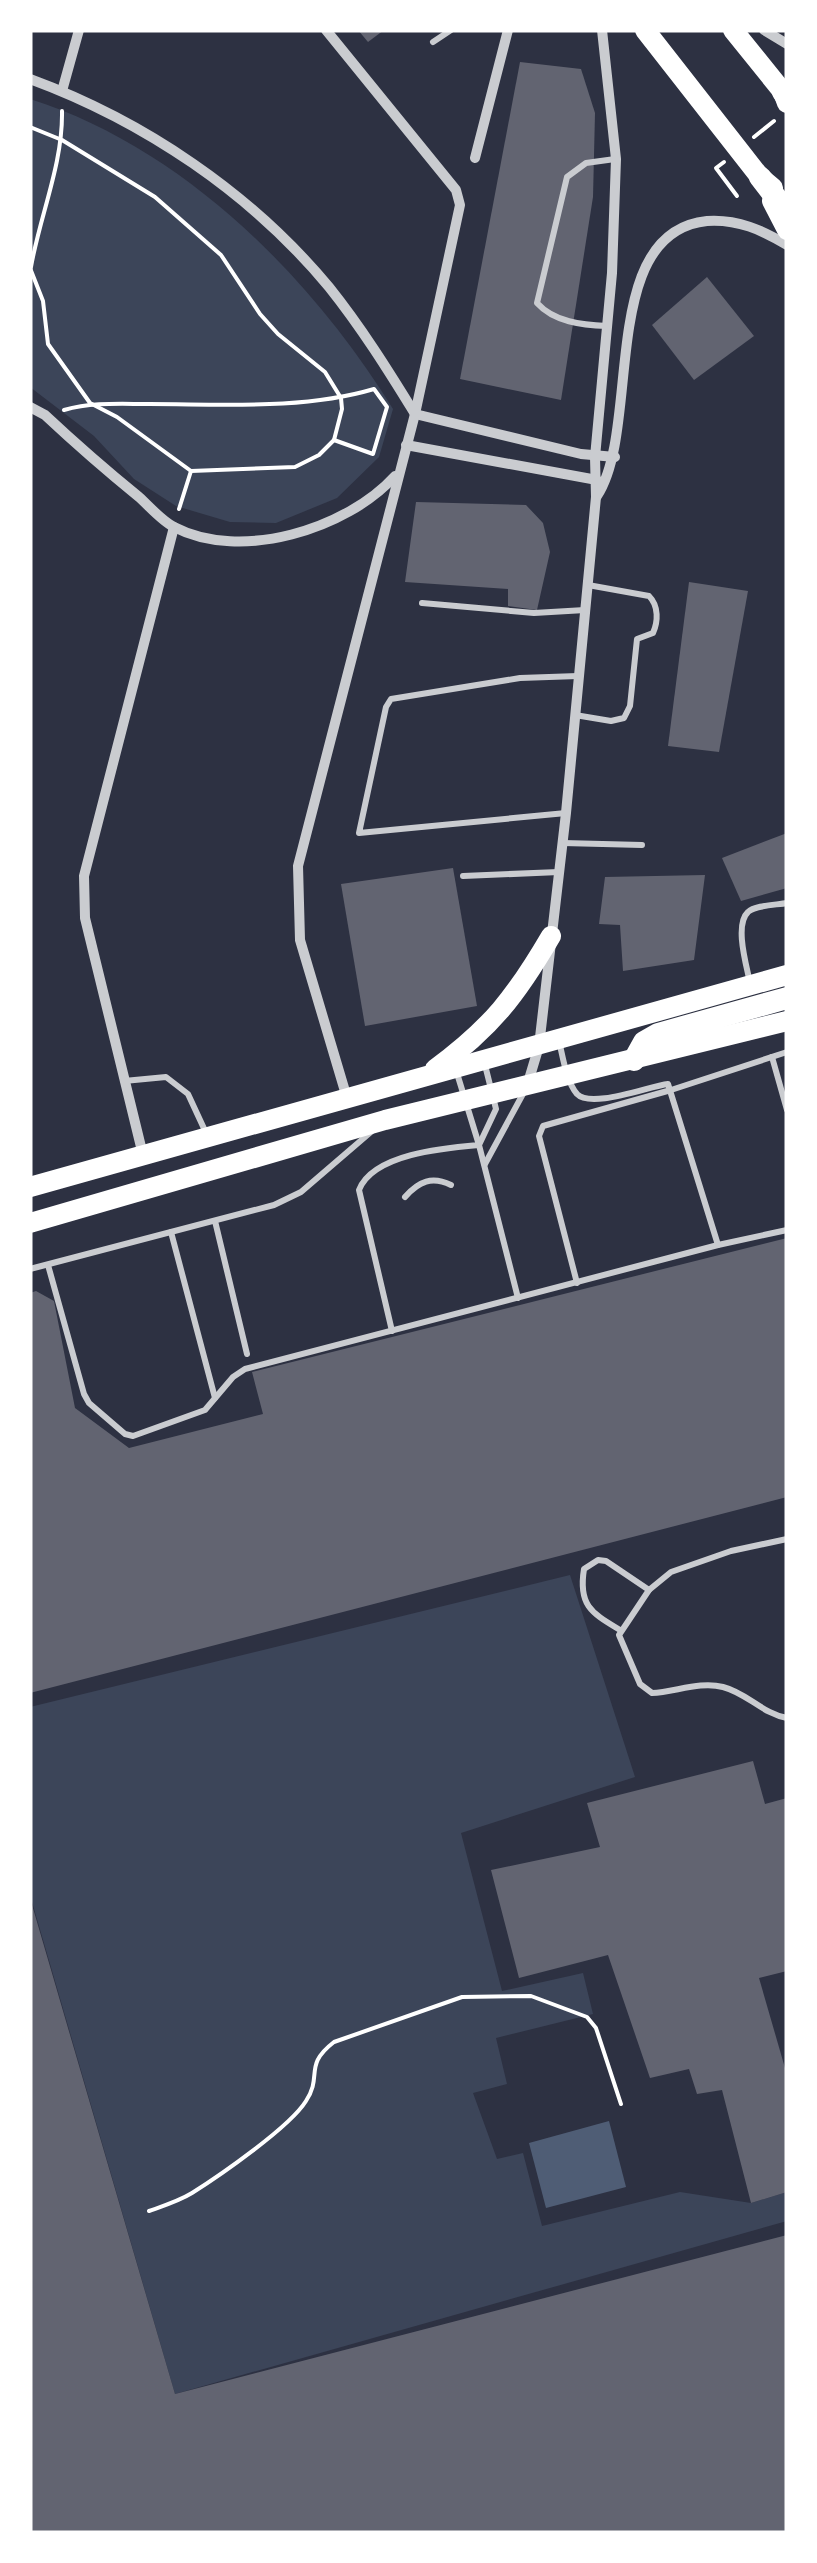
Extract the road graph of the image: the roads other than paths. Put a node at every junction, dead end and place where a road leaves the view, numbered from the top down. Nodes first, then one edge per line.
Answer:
1 (79, 30) edge
2 (326, 30) edge
3 (451, 30) edge
4 (508, 30) edge
5 (602, 30) edge
6 (645, 30) edge
7 (733, 30) edge
8 (764, 30) edge
9 (433, 42) dead end
10 (787, 44) edge
11 (30, 79) edge
12 (62, 91) junction
13 (786, 97) edge
14 (474, 158) dead end
15 (616, 159) junction
16 (760, 176) junction
17 (787, 200) edge
18 (787, 212) edge
19 (787, 230) edge
20 (787, 245) edge
21 (607, 326) junction
22 (30, 406) edge
23 (415, 414) junction
24 (406, 445) junction
25 (595, 457) junction
26 (615, 458) junction
27 (398, 472) junction
28 (594, 480) junction
29 (606, 482) junction
30 (596, 497) junction
31 (174, 527) junction
32 (588, 585) junction
33 (422, 603) dead end
34 (586, 610) junction
35 (580, 676) junction
36 (576, 714) junction
37 (566, 813) junction
38 (562, 843) junction
39 (642, 844) dead end
40 (559, 872) junction
41 (463, 876) dead end
42 (787, 902) edge
43 (550, 936) junction
44 (787, 976) edge
45 (751, 986) junction
46 (787, 998) edge
47 (787, 1021) edge
48 (548, 1043) junction
49 (787, 1052) edge
50 (772, 1057) junction
51 (634, 1060) junction
52 (484, 1062) junction
53 (456, 1069) junction
54 (568, 1074) junction
55 (425, 1077) junction
56 (124, 1081) junction
57 (527, 1086) junction
58 (671, 1090) junction
59 (493, 1094) junction
60 (347, 1098) junction
61 (466, 1101) junction
62 (787, 1110) edge
63 (385, 1120) junction
64 (208, 1136) junction
65 (478, 1145) junction
66 (143, 1155) junction
67 (484, 1165) junction
68 (452, 1185) dead end
69 (30, 1187) edge
70 (405, 1197) dead end
71 (215, 1221) junction
72 (30, 1223) edge
73 (787, 1230) edge
74 (171, 1232) junction
75 (718, 1245) junction
76 (48, 1265) junction
77 (30, 1269) edge
78 (578, 1282) junction
79 (518, 1298) junction
80 (392, 1331) junction
81 (247, 1354) dead end
82 (215, 1398) junction
83 (787, 1539) edge
84 (649, 1590) junction
85 (620, 1630) junction
86 (787, 1718) edge

1 - 12 street
2 - 23 street
3 - 9 lane
4 - 14 street
5 - 15 street
6 - 16 main road
7 - 13 main road
8 - 10 street
11 - 12 street
12 - 23 street
15 - 21 street
15 - 21 lane
16 - 17 main road
16 - 18 main road
16 - 19 main road
20 - 26 street
21 - 25 street
22 - 31 street
23 - 24 street
23 - 25 street
24 - 27 street
24 - 28 street
25 - 26 street
25 - 28 street
26 - 29 street
27 - 31 street
27 - 60 street
28 - 29 street
28 - 30 street
29 - 30 street
30 - 32 street
31 - 56 street
32 - 34 street
32 - 36 lane
33 - 34 lane
34 - 35 street
35 - 36 street
35 - 37 lane
36 - 37 street
37 - 38 street
38 - 39 lane
38 - 40 street
40 - 41 lane
40 - 43 street
42 - 45 lane
43 - 48 street
43 - 55 main road
44 - 45 main road
45 - 48 main road
46 - 51 main road
47 - 51 main road
48 - 52 main road
48 - 54 lane
48 - 57 street
49 - 50 lane
50 - 58 lane
50 - 62 lane
51 - 54 main road
52 - 53 main road
52 - 59 lane
53 - 55 main road
53 - 61 lane
54 - 57 main road
54 - 58 lane
55 - 60 main road
56 - 64 lane
56 - 66 street
57 - 59 main road
57 - 67 lane
58 - 75 lane
58 - 78 lane
59 - 61 main road
59 - 65 lane
60 - 64 main road
61 - 63 main road
61 - 65 lane
63 - 71 lane
63 - 72 main road
64 - 66 main road
65 - 67 lane
65 - 80 lane
66 - 69 main road
67 - 79 lane
68 - 70 lane
71 - 74 lane
71 - 81 lane
73 - 75 lane
74 - 76 lane
74 - 82 lane
75 - 78 lane
76 - 77 lane
76 - 82 lane
78 - 79 lane
79 - 80 lane
80 - 82 lane
83 - 84 lane
84 - 85 lane
84 - 85 lane
85 - 86 lane

